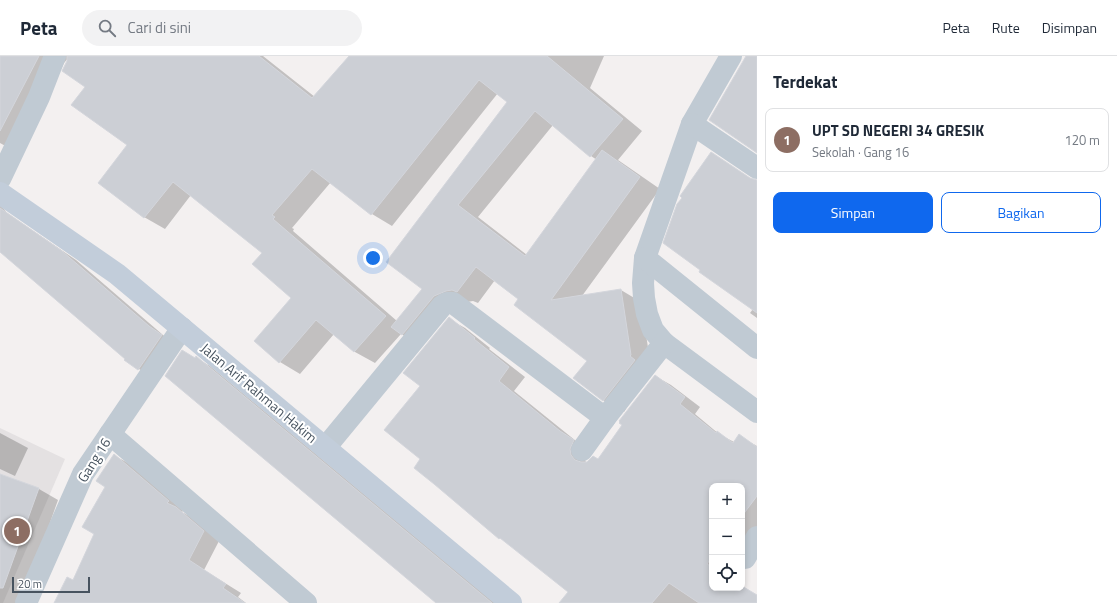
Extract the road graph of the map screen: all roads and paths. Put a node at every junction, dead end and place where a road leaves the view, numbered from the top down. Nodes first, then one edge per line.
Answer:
1 (55, 56) edge
2 (731, 56) edge
3 (692, 124) junction
4 (757, 168) edge
5 (0, 179) edge
6 (0, 193) edge
7 (645, 258) junction
8 (182, 328) junction
9 (664, 343) junction
10 (757, 348) edge
11 (757, 412) edge
12 (605, 418) junction
13 (110, 434) junction
14 (325, 448) junction
15 (582, 450) dead end
16 (757, 537) edge
17 (745, 558) dead end
18 (26, 603) edge
19 (306, 603) edge
20 (511, 603) edge

1 - 5 street
2 - 3 street
3 - 4 street
3 - 7 street
6 - 8 main road, Jalan Arif Rahman Hakim
7 - 9 street
7 - 10 street
8 - 13 street, Gang 16
8 - 14 main road, Jalan Arif Rahman Hakim
9 - 11 street
9 - 12 street
12 - 14 street
12 - 15 street
13 - 18 street, Gang 16
13 - 19 street
14 - 20 main road, Jalan Arif Rahman Hakim
16 - 17 street

